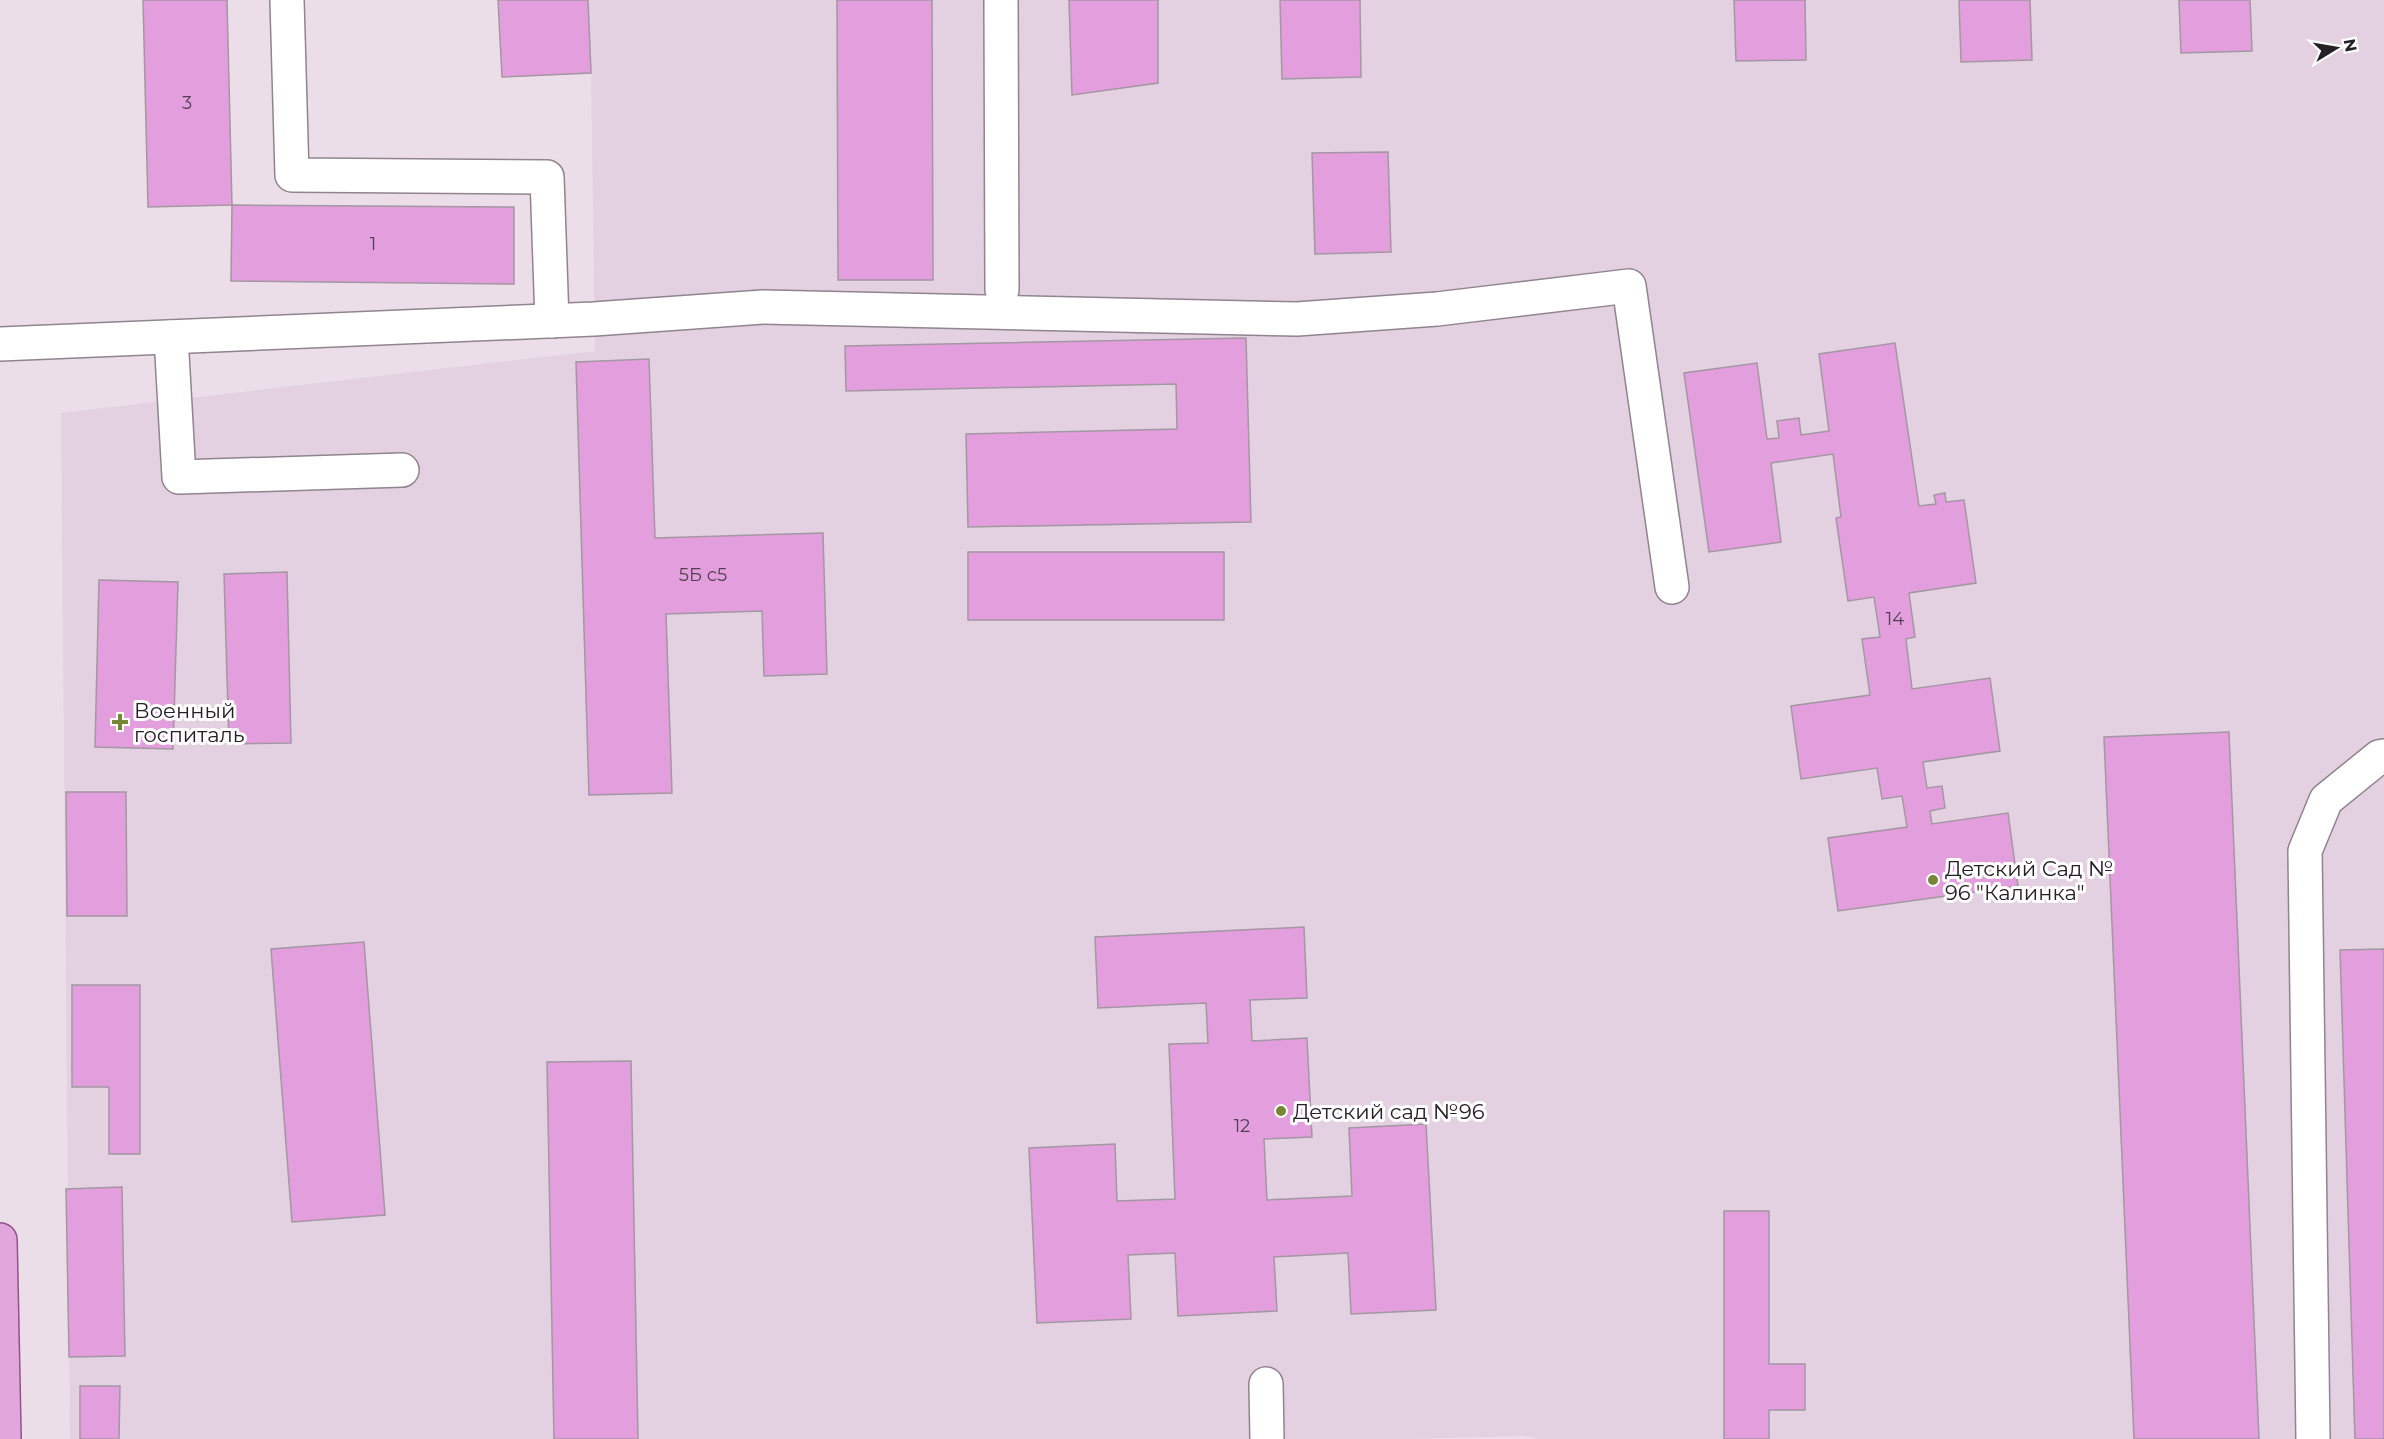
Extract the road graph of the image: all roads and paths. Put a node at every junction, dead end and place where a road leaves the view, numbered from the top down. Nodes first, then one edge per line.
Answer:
1 (288, 0) edge
2 (1001, 0) edge
3 (1002, 290) dead end
4 (552, 321) junction
5 (171, 337) junction
6 (0, 344) edge
7 (402, 470) dead end
8 (1672, 587) dead end
9 (2384, 756) edge
10 (0, 1240) edge
11 (1266, 1384) dead end
12 (4, 1439) edge
13 (1267, 1439) edge
14 (2313, 1439) edge

1 - 4 lane
2 - 3 lane
4 - 5 lane
4 - 8 lane
5 - 6 lane
5 - 7 lane
9 - 14 lane
10 - 12 main road
11 - 13 lane

